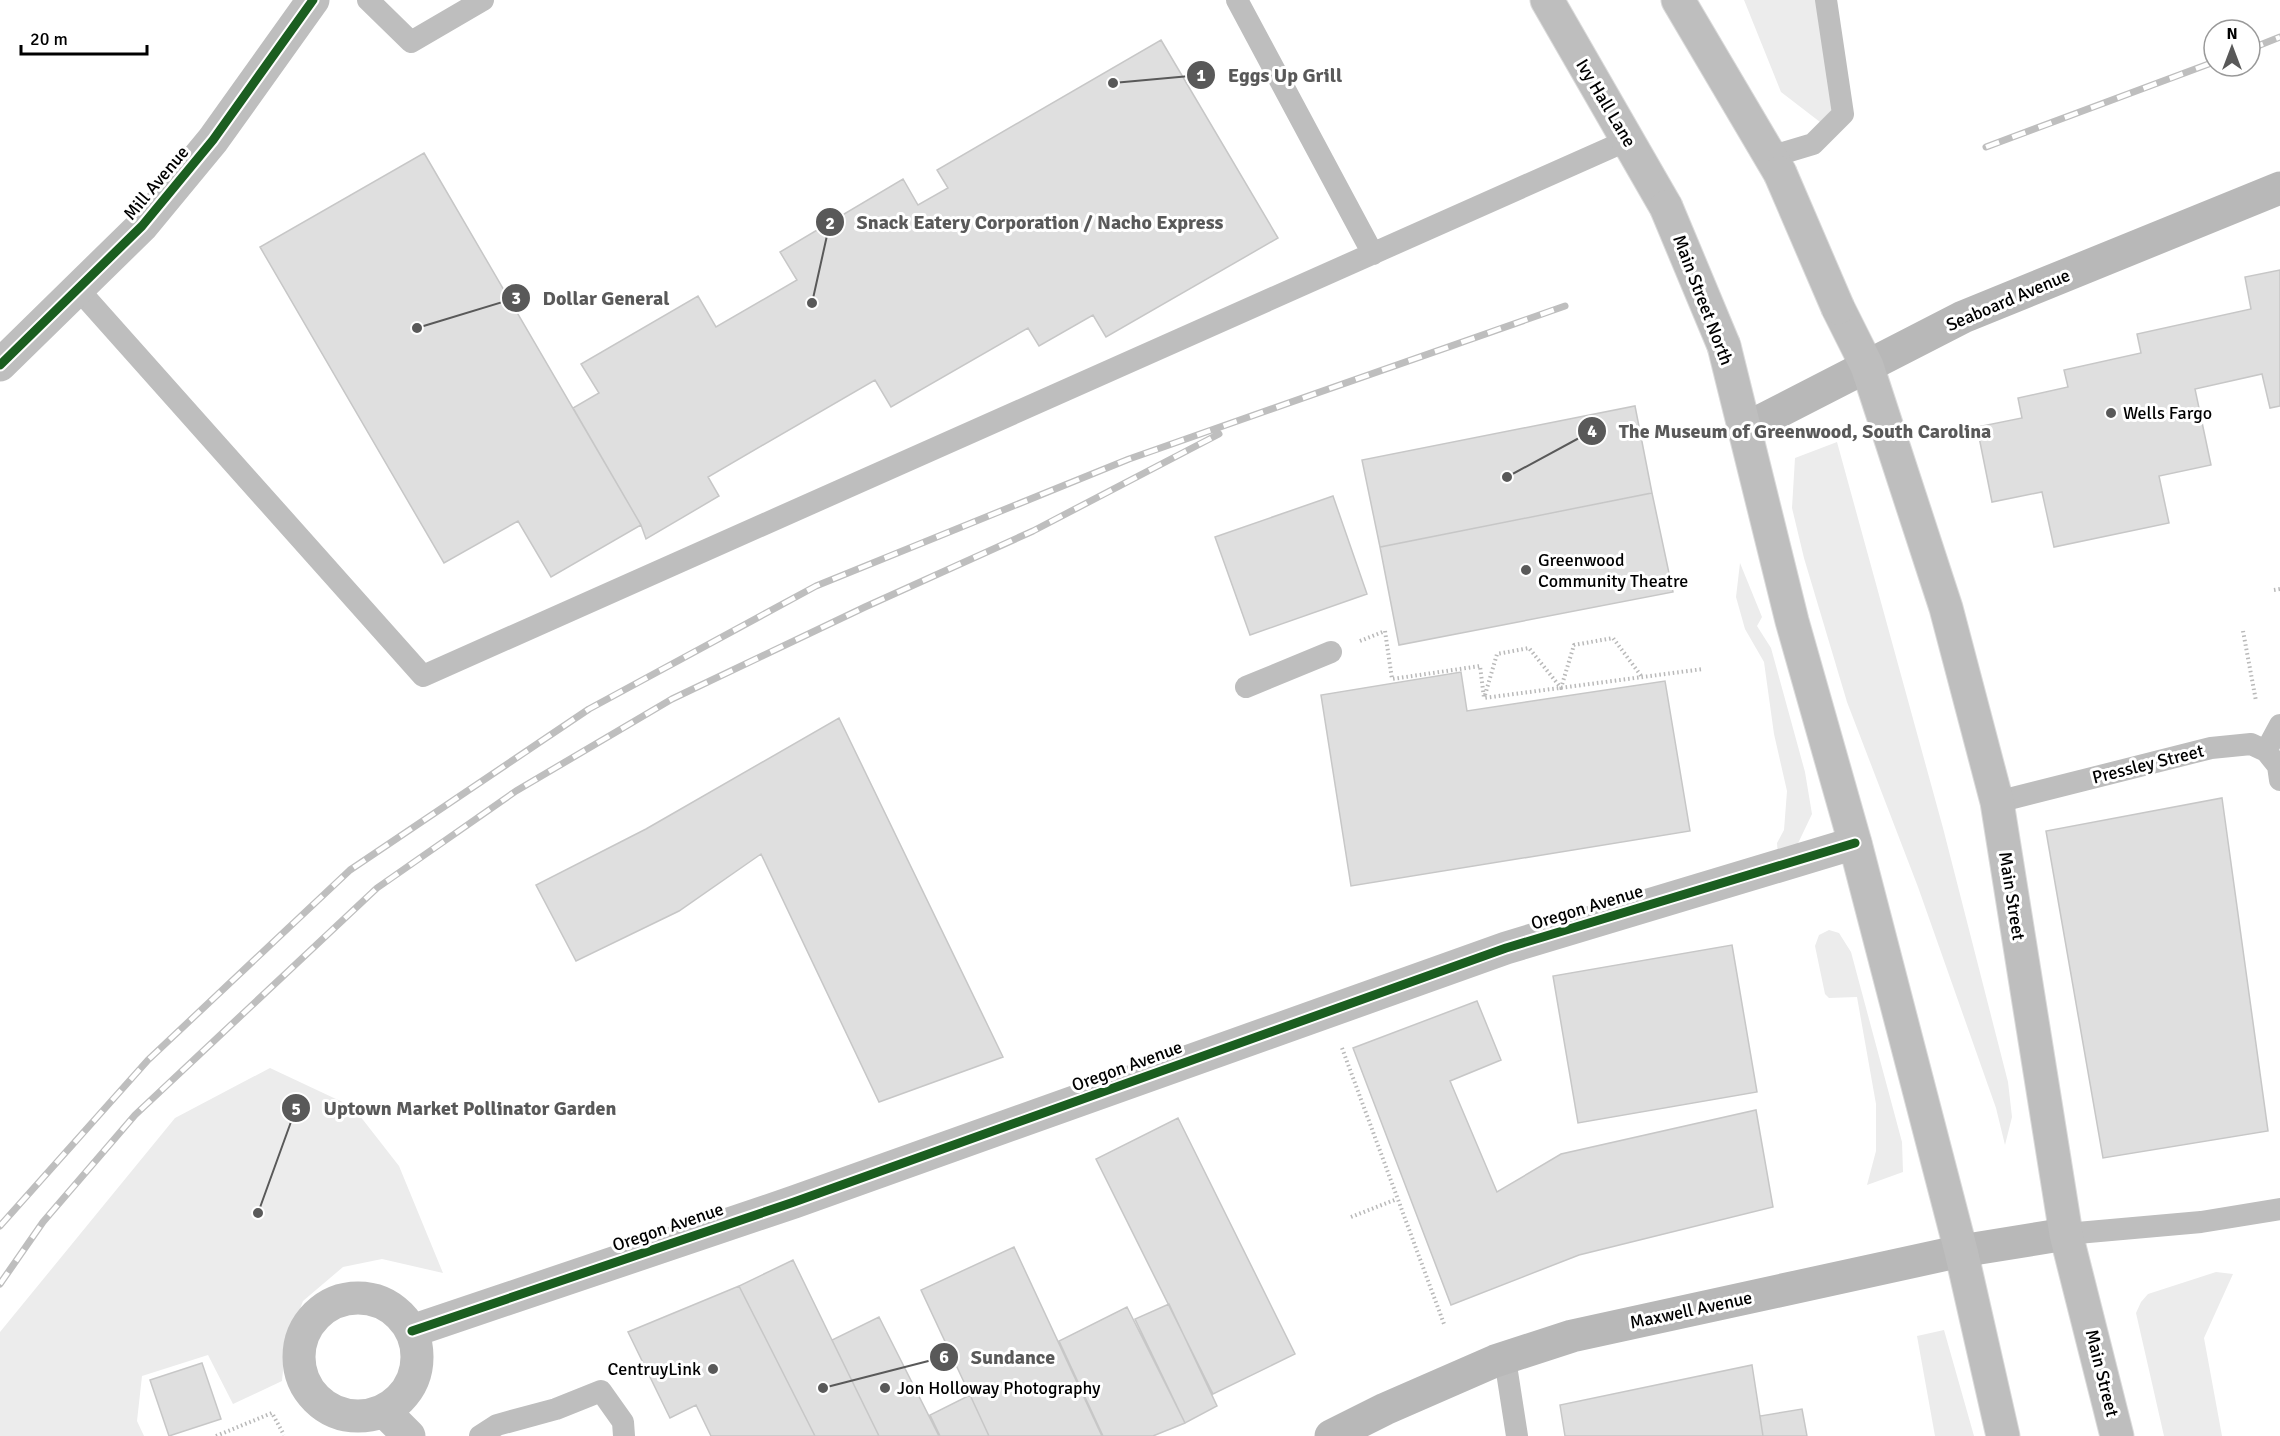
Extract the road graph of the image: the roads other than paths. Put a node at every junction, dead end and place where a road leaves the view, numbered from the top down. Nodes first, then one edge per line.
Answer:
1 (313, 0) edge
2 (368, 0) edge
3 (483, 0) edge
4 (1237, 0) edge
5 (1547, 0) edge
6 (1678, 0) edge
7 (1826, 0) edge
8 (1628, 140) junction
9 (1775, 165) junction
10 (2280, 188) edge
11 (1666, 207) joint
12 (1373, 254) junction
13 (78, 289) junction
14 (0, 365) edge
15 (1867, 366) junction
16 (1744, 429) junction
17 (1331, 652) dead end
18 (1246, 687) dead end
19 (2280, 725) edge
20 (2266, 752) junction
21 (2280, 780) edge
22 (1997, 802) junction
23 (1855, 843) junction
24 (2280, 1209) edge
25 (2066, 1234) junction
26 (1961, 1251) junction
27 (412, 1331) junction
28 (1505, 1359) junction
29 (384, 1411) junction
30 (410, 1436) edge
31 (480, 1436) edge
32 (624, 1436) edge
33 (1332, 1436) edge
34 (1517, 1436) edge
35 (2003, 1436) edge
36 (2117, 1436) edge

1 - 13 main road, Mill Avenue
2 - 3 lane
4 - 12 lane
5 - 8 main road, Ivy Hall Lane
6 - 9 main road
7 - 9 lane
8 - 11 main road, Ivy Hall Lane
8 - 12 lane
9 - 15 main road, bridge
10 - 15 main road, Seaboard Avenue
11 - 16 main road, Main Street North, bridge
12 - 13 lane
13 - 14 main road, Mill Avenue
15 - 16 main road, Seaboard Avenue
15 - 22 main road, Main Street
16 - 23 main road
17 - 18 lane
19 - 20 lane
20 - 21 lane
20 - 22 lane, Pressley Street
22 - 25 main road, Main Street
23 - 26 main road
23 - 27 main road, Oregon Avenue
24 - 25 lane
25 - 26 main road, Maxwell Avenue
25 - 36 main road, Main Street
26 - 28 main road, Maxwell Avenue
26 - 35 main road
27 - 29 main road
27 - 29 main road
28 - 33 main road, Maxwell Avenue
28 - 34 lane
29 - 30 main road
31 - 32 lane

